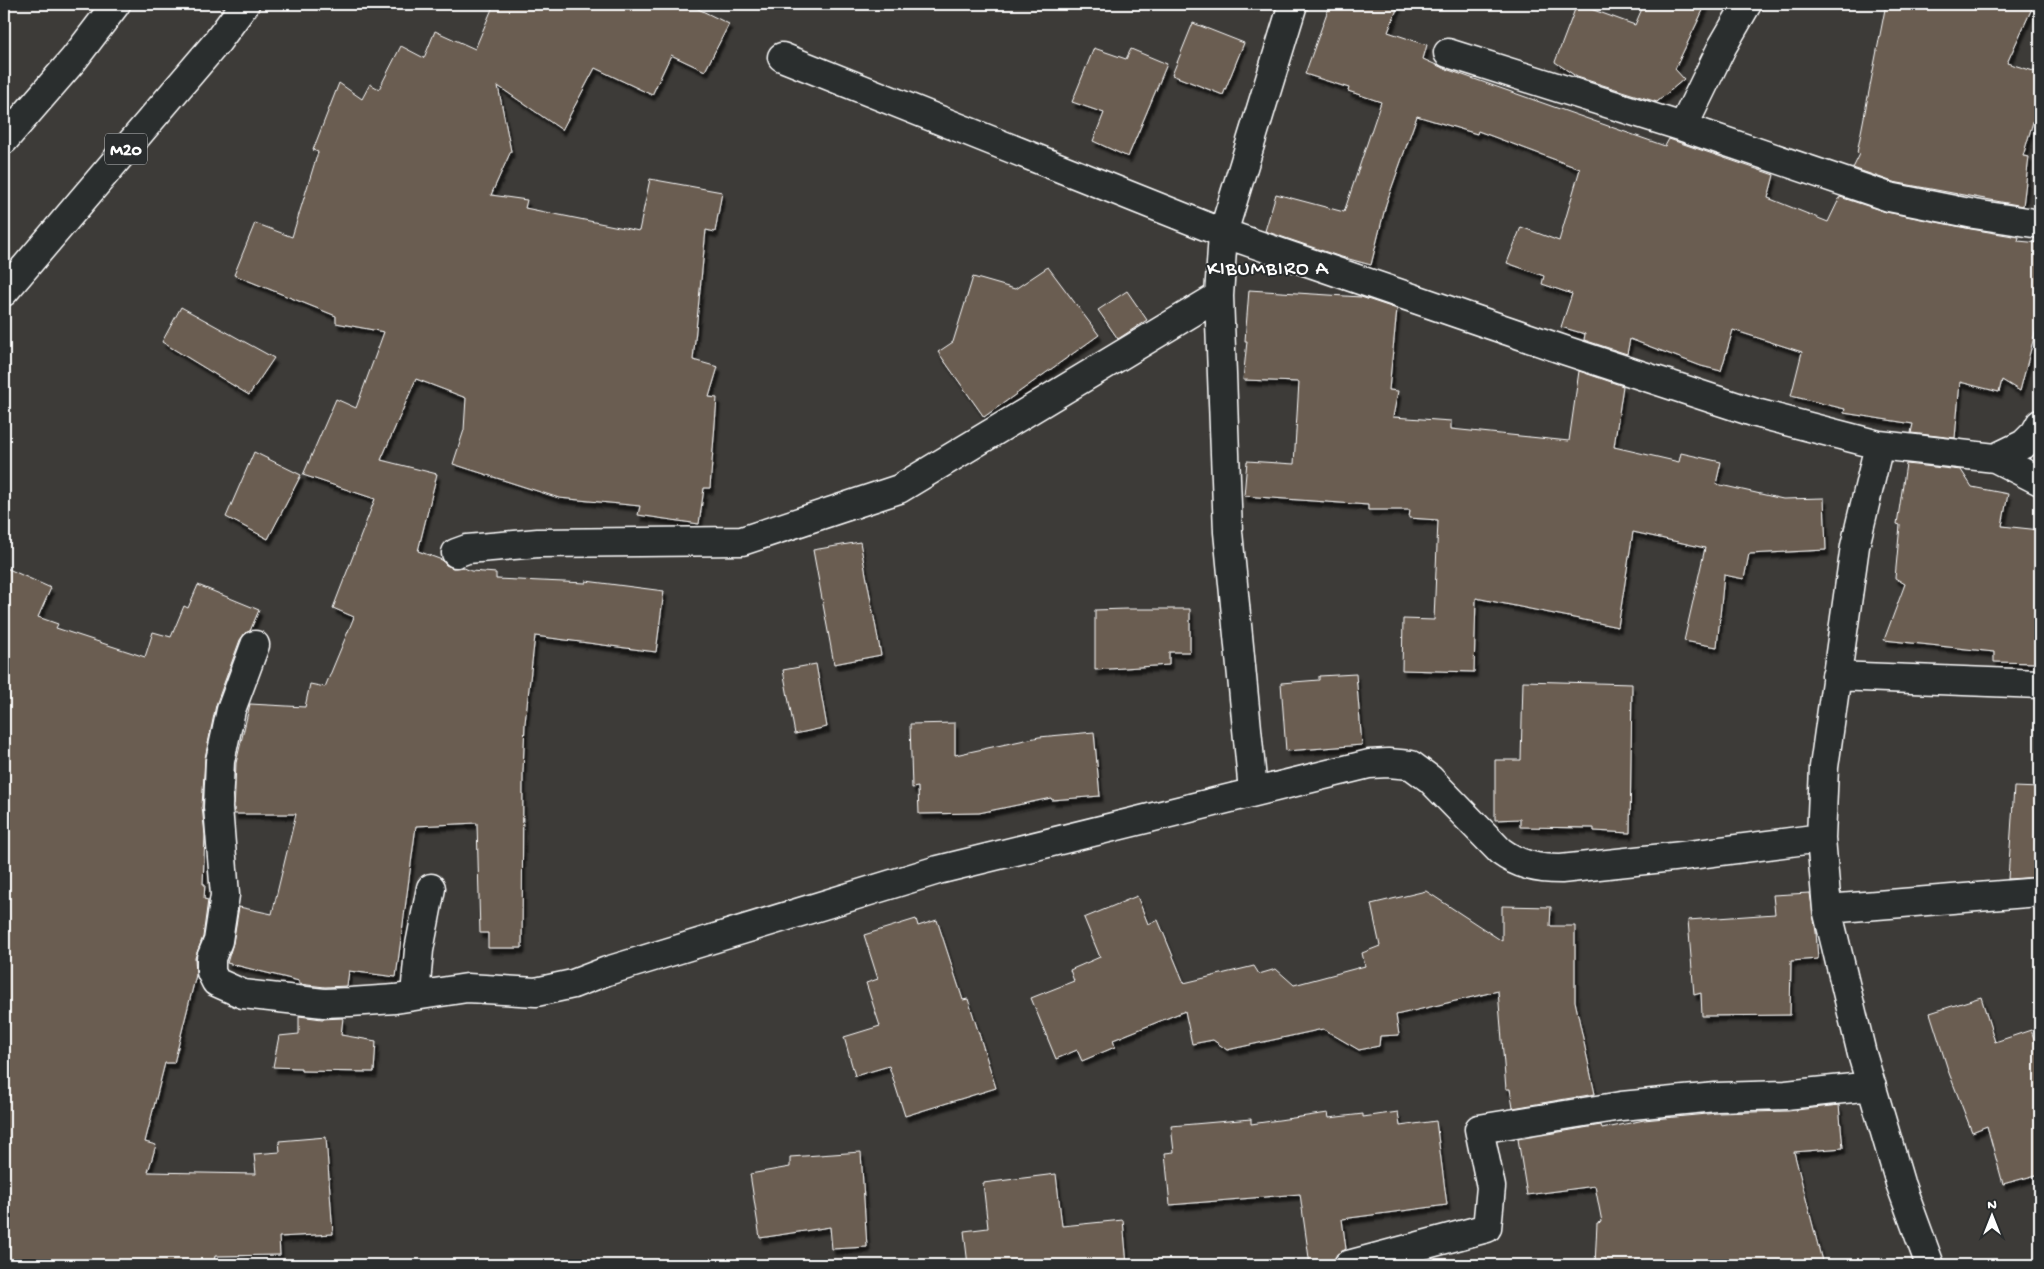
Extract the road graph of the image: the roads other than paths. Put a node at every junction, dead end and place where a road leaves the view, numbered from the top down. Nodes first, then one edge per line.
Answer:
1 (116, 4) edge
2 (245, 4) edge
3 (1293, 4) edge
4 (1747, 4) edge
5 (1448, 53) dead end
6 (782, 57) dead end
7 (1683, 127) junction
8 (4, 140) edge
9 (2040, 224) edge
10 (1223, 233) junction
11 (4, 292) edge
12 (1220, 296) junction
13 (2040, 424) edge
14 (1879, 445) junction
15 (1995, 458) junction
16 (2040, 481) edge
17 (456, 553) dead end
18 (255, 645) dead end
19 (1836, 676) junction
20 (2040, 684) edge
21 (1253, 792) junction
22 (1821, 838) junction
23 (430, 888) dead end
24 (2040, 892) edge
25 (1827, 908) junction
26 (415, 995) junction
27 (1872, 1086) junction
28 (1348, 1265) edge
29 (1930, 1265) edge

1 - 8 main road
2 - 11 main road, M20
3 - 10 main road
4 - 7 main road
5 - 7 main road
6 - 10 main road
7 - 9 main road
10 - 12 main road
10 - 14 main road
12 - 17 main road
12 - 21 main road
13 - 15 main road
14 - 15 main road
14 - 19 main road
15 - 16 main road
18 - 26 main road
19 - 20 main road
19 - 22 main road
21 - 22 main road
21 - 26 main road
22 - 25 main road
23 - 26 main road
24 - 25 main road
25 - 27 main road
27 - 28 main road
27 - 29 main road

